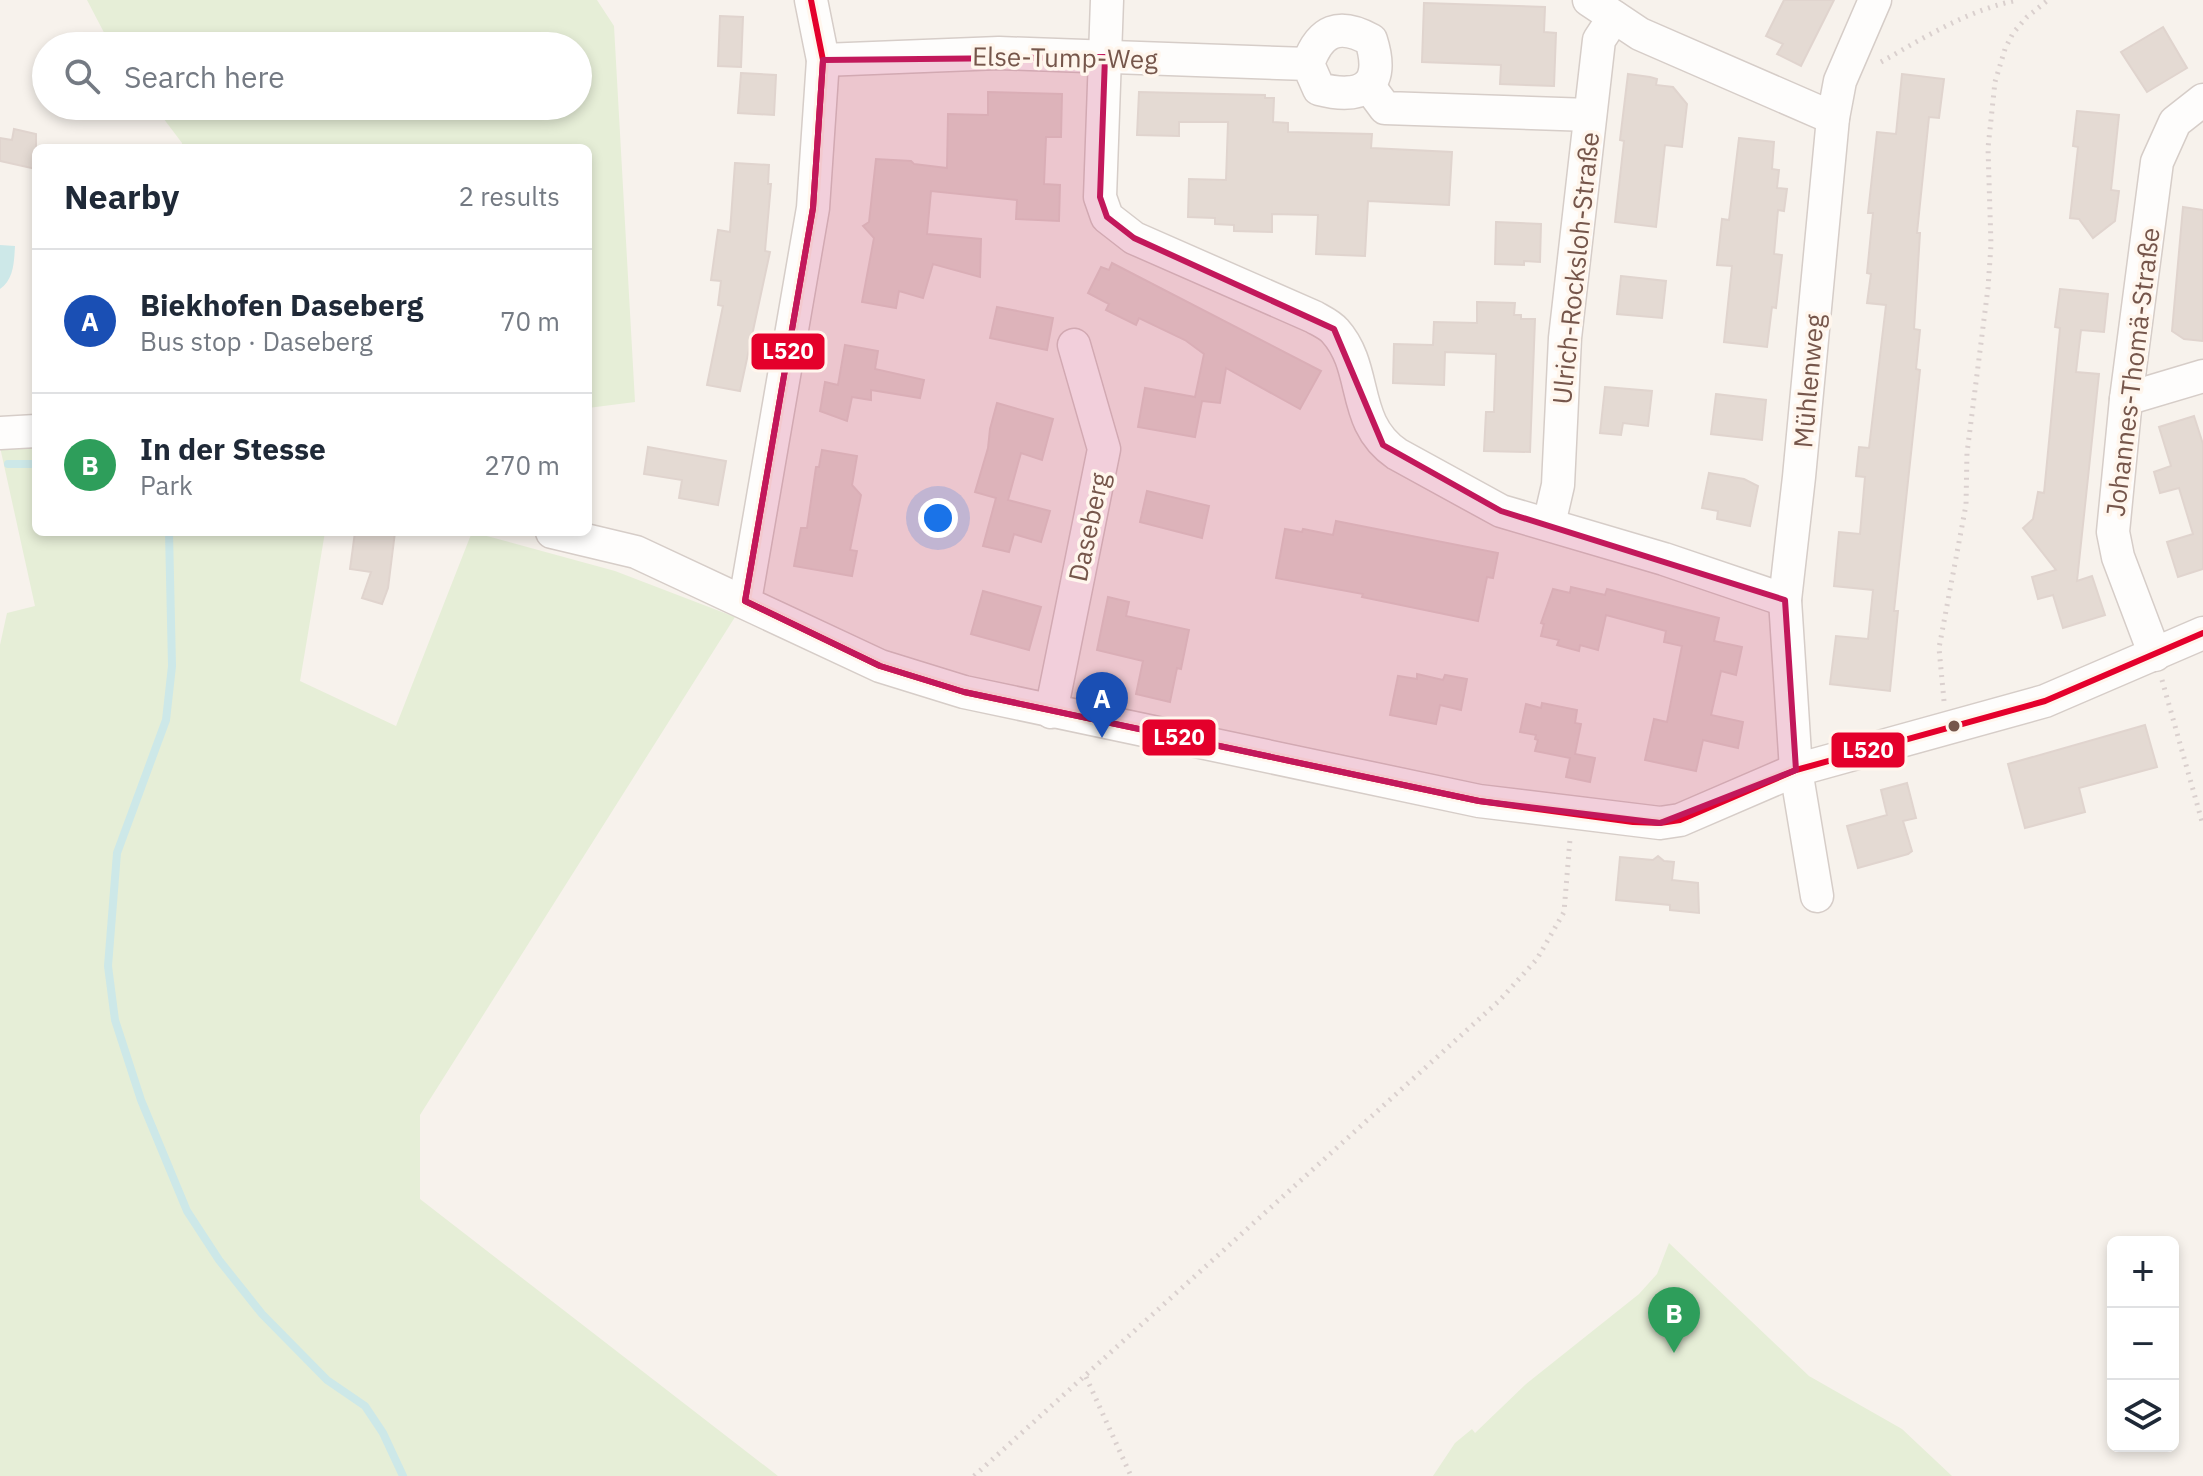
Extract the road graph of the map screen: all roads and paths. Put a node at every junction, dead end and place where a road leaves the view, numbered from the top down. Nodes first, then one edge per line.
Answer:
1 (811, 0) edge
2 (1107, 0) edge
3 (1875, 0) edge
4 (2018, 0) edge
5 (2048, 0) edge
6 (1601, 8) edge
7 (1105, 57) junction
8 (823, 60) junction
9 (1308, 64) junction
10 (1840, 81) junction
11 (1368, 85) junction
12 (2203, 100) edge
13 (1590, 115) junction
14 (1833, 118) junction
15 (1074, 345) dead end
16 (2203, 376) edge
17 (2126, 399) junction
18 (32, 431) edge
19 (0, 433) edge
20 (1549, 524) junction
21 (569, 536) edge
22 (1785, 600) junction
23 (745, 601) junction
24 (2203, 633) edge
25 (2155, 655) junction
26 (1051, 712) junction
27 (1942, 730) junction
28 (1796, 770) junction
29 (1572, 814) junction
30 (2203, 825) edge
31 (1817, 896) dead end
32 (1086, 1377) junction
33 (974, 1476) edge
34 (1131, 1476) edge

1 - 8 street
2 - 7 street
3 - 10 street, Mühlenweg
4 - 10 path
5 - 27 path
6 - 13 street, Ulrich-Rocksloh-Straße
6 - 14 street
7 - 8 street, Else-Tump-Weg
7 - 9 street, Else-Tump-Weg
7 - 20 street
8 - 23 street
9 - 11 street
9 - 11 street
10 - 14 street, Mühlenweg
11 - 13 street
12 - 17 street, Johannes-Thomä-Straße
13 - 20 street, Ulrich-Rocksloh-Straße
14 - 22 street, Mühlenweg
15 - 26 street, Daseberg
16 - 17 street
17 - 25 street, Johannes-Thomä-Straße
18 - 19 street
20 - 22 street
21 - 23 street
22 - 28 street, Mühlenweg
23 - 26 street
24 - 25 street
25 - 27 street
25 - 30 path
26 - 29 street
27 - 28 street
28 - 29 street
28 - 31 street, Mühlenweg
29 - 32 path
32 - 33 path
32 - 34 path

